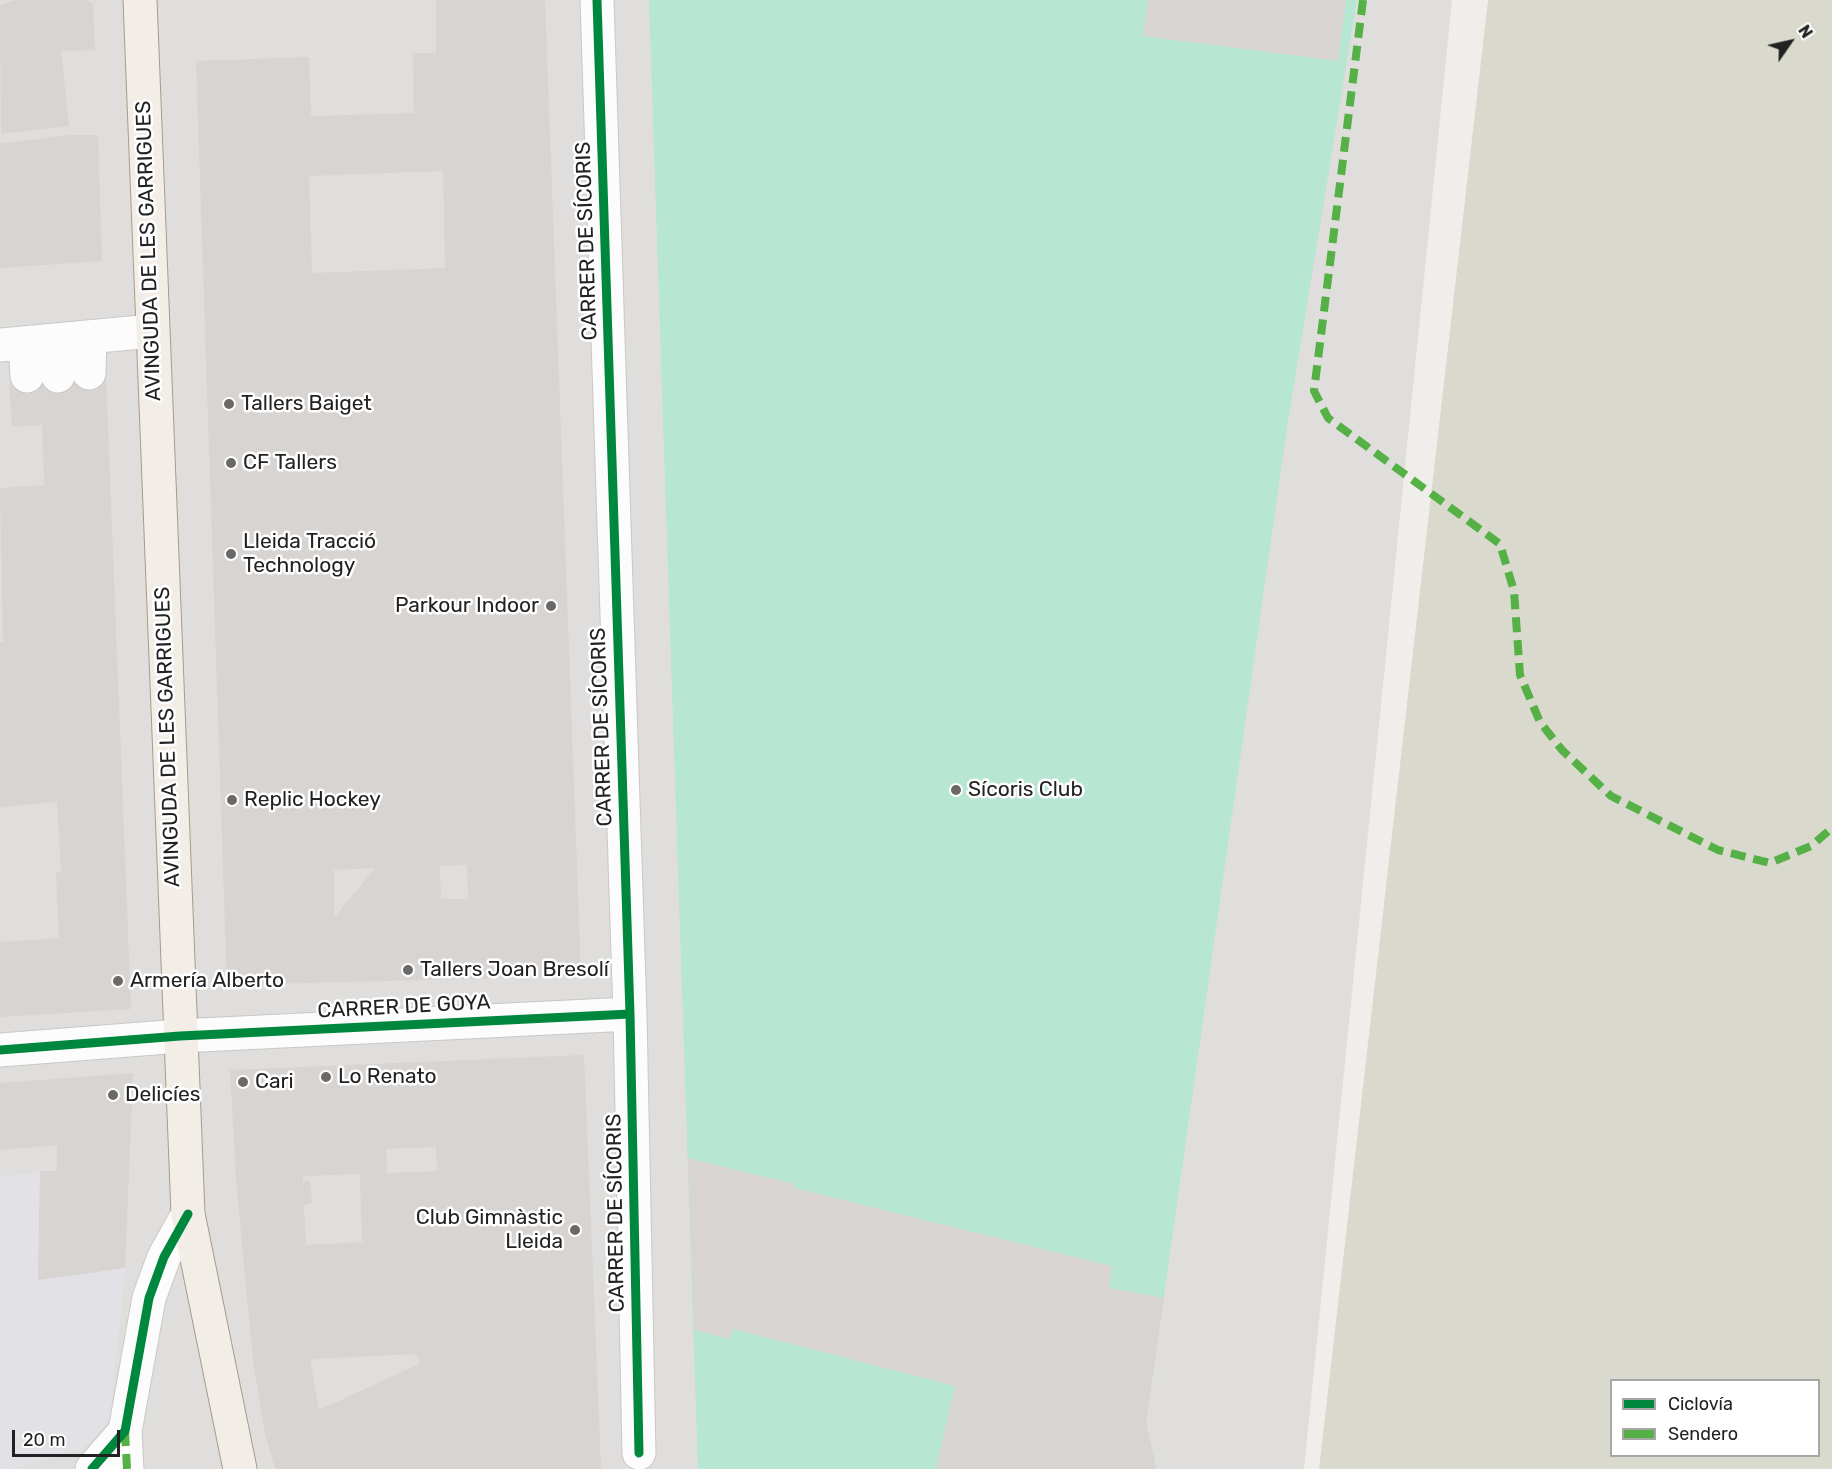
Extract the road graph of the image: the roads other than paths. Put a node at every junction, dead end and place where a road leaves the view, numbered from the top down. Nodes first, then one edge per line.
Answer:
1 (140, 0) edge
2 (597, 0) edge
3 (152, 331) junction
4 (90, 337) junction
5 (57, 340) junction
6 (13, 344) edge
7 (58, 375) junction
8 (630, 1014) junction
9 (180, 1036) junction
10 (0, 1050) edge
11 (188, 1214) junction
12 (125, 1431) junction
13 (639, 1453) dead end
14 (92, 1469) edge
15 (128, 1469) edge
16 (240, 1469) edge

1 - 3 main road, AVINGUDA DE LES GARRIGUES
2 - 8 street, CARRER DE SÍCORIS
3 - 4 street
3 - 9 main road, AVINGUDA DE LES GARRIGUES
4 - 5 street
4 - 7 street
5 - 6 street
5 - 7 street
6 - 7 street
8 - 9 street, CARRER DE GOYA
8 - 13 street, CARRER DE SÍCORIS
9 - 10 street, CARRER DE GOYA
9 - 11 main road, AVINGUDA DE LES GARRIGUES
11 - 12 street
11 - 16 main road, AVINGUDA DE LES GARRIGUES
12 - 14 street
12 - 15 street

